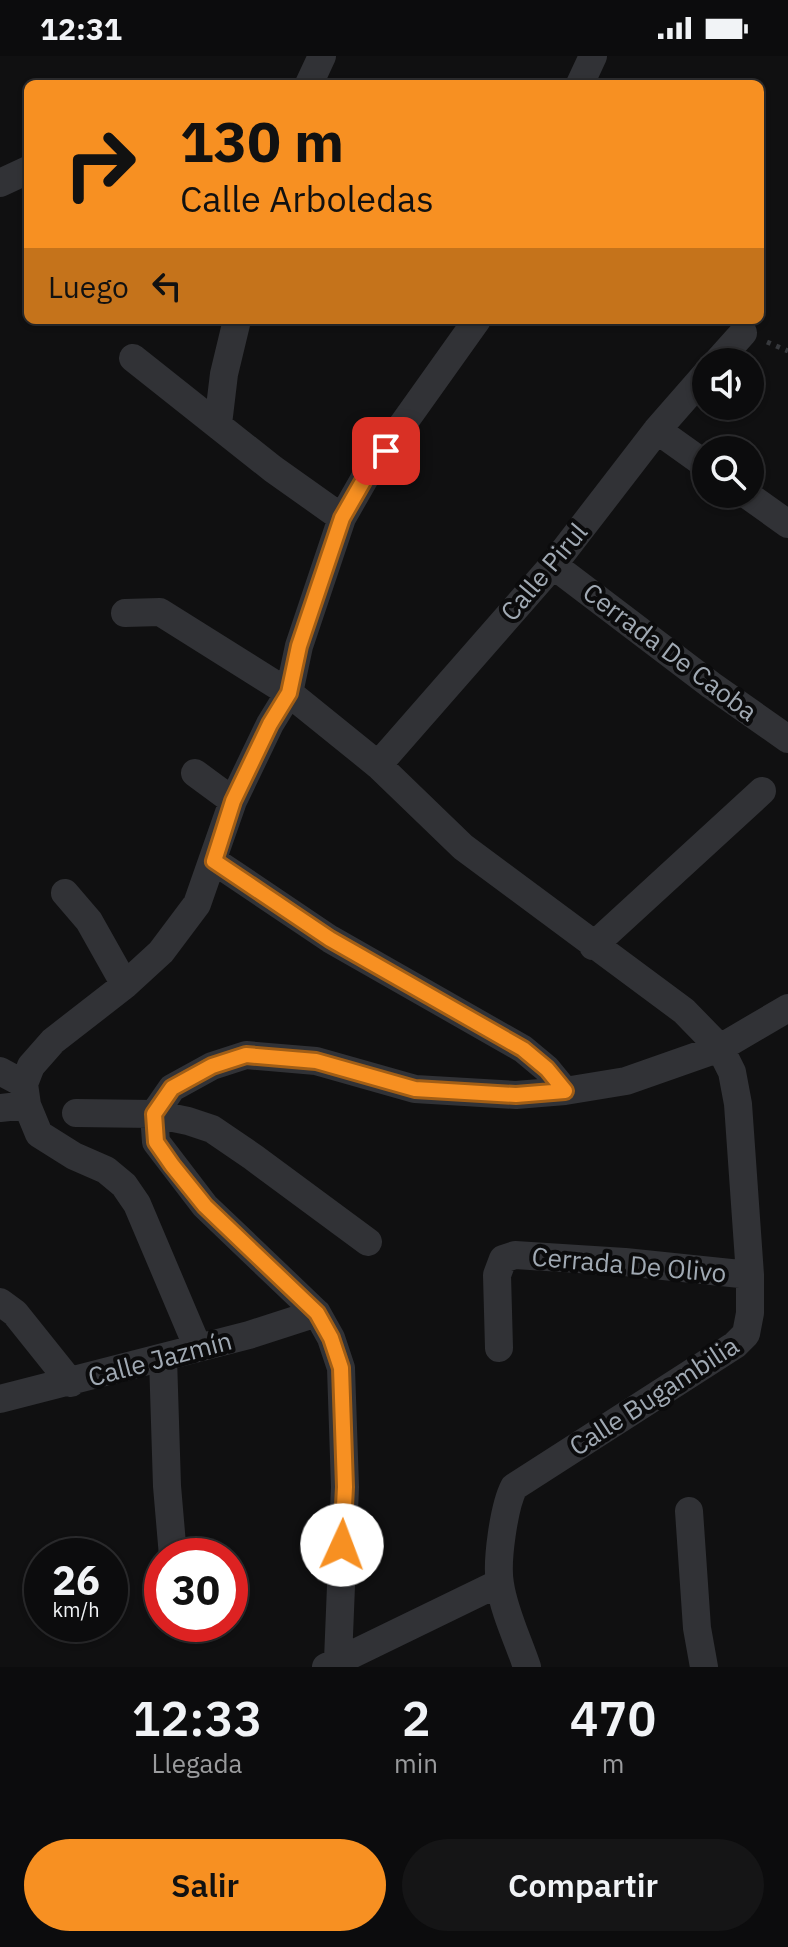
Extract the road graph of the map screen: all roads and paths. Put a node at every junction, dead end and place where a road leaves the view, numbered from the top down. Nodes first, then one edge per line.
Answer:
1 (322, 56) edge
2 (593, 56) edge
3 (311, 80) edge
4 (582, 80) edge
5 (24, 172) edge
6 (0, 183) edge
7 (236, 324) edge
8 (474, 324) edge
9 (743, 333) dead end
10 (730, 348) edge
11 (133, 358) dead end
12 (692, 390) edge
13 (218, 424) junction
14 (657, 430) junction
15 (692, 455) edge
16 (764, 507) edge
17 (342, 518) junction
18 (788, 524) edge
19 (553, 565) junction
20 (125, 613) dead end
21 (289, 693) junction
22 (788, 739) edge
23 (378, 765) junction
24 (195, 773) dead end
25 (762, 791) dead end
26 (233, 801) junction
27 (214, 861) junction
28 (65, 893) dead end
29 (593, 946) junction
30 (125, 985) junction
31 (788, 1008) edge
32 (720, 1048) junction
33 (565, 1091) junction
34 (13, 1092) edge
35 (76, 1113) dead end
36 (154, 1114) junction
37 (368, 1242) dead end
38 (750, 1275) junction
39 (0, 1302) edge
40 (317, 1313) junction
41 (198, 1348) junction
42 (499, 1348) dead end
43 (163, 1358) junction
44 (71, 1383) junction
45 (0, 1399) edge
46 (689, 1511) dead end
47 (171, 1538) edge
48 (499, 1583) junction
49 (335, 1665) edge
50 (527, 1667) edge
51 (704, 1667) edge

1 - 3 street
2 - 4 street
5 - 6 street
7 - 13 street
8 - 17 street
9 - 10 street
11 - 13 street
12 - 14 street, Calle Pirul
13 - 17 street
14 - 15 street
14 - 19 street, Calle Pirul
16 - 18 street
17 - 21 street
19 - 22 street, Cerrada De Caoba
19 - 23 street, Calle Pirul
20 - 21 street
21 - 23 street
21 - 26 street
23 - 29 street
24 - 26 street
25 - 29 street
26 - 27 street
27 - 30 street
27 - 33 street
28 - 30 street
29 - 32 street
30 - 34 street
31 - 32 street
32 - 33 street
32 - 38 street, Calle Bugambilia
33 - 36 street
34 - 41 street
35 - 36 street
36 - 37 street
36 - 40 street
38 - 42 street, Cerrada De Olivo
38 - 48 street, Calle Bugambilia
39 - 44 street
40 - 41 street, Calle Jazmín
40 - 49 street
41 - 43 street, Calle Jazmín
43 - 44 street, Calle Jazmín
43 - 47 street
44 - 45 street, Calle Jazmín
46 - 51 street
48 - 49 street
48 - 50 street, Calle Bugambilia

